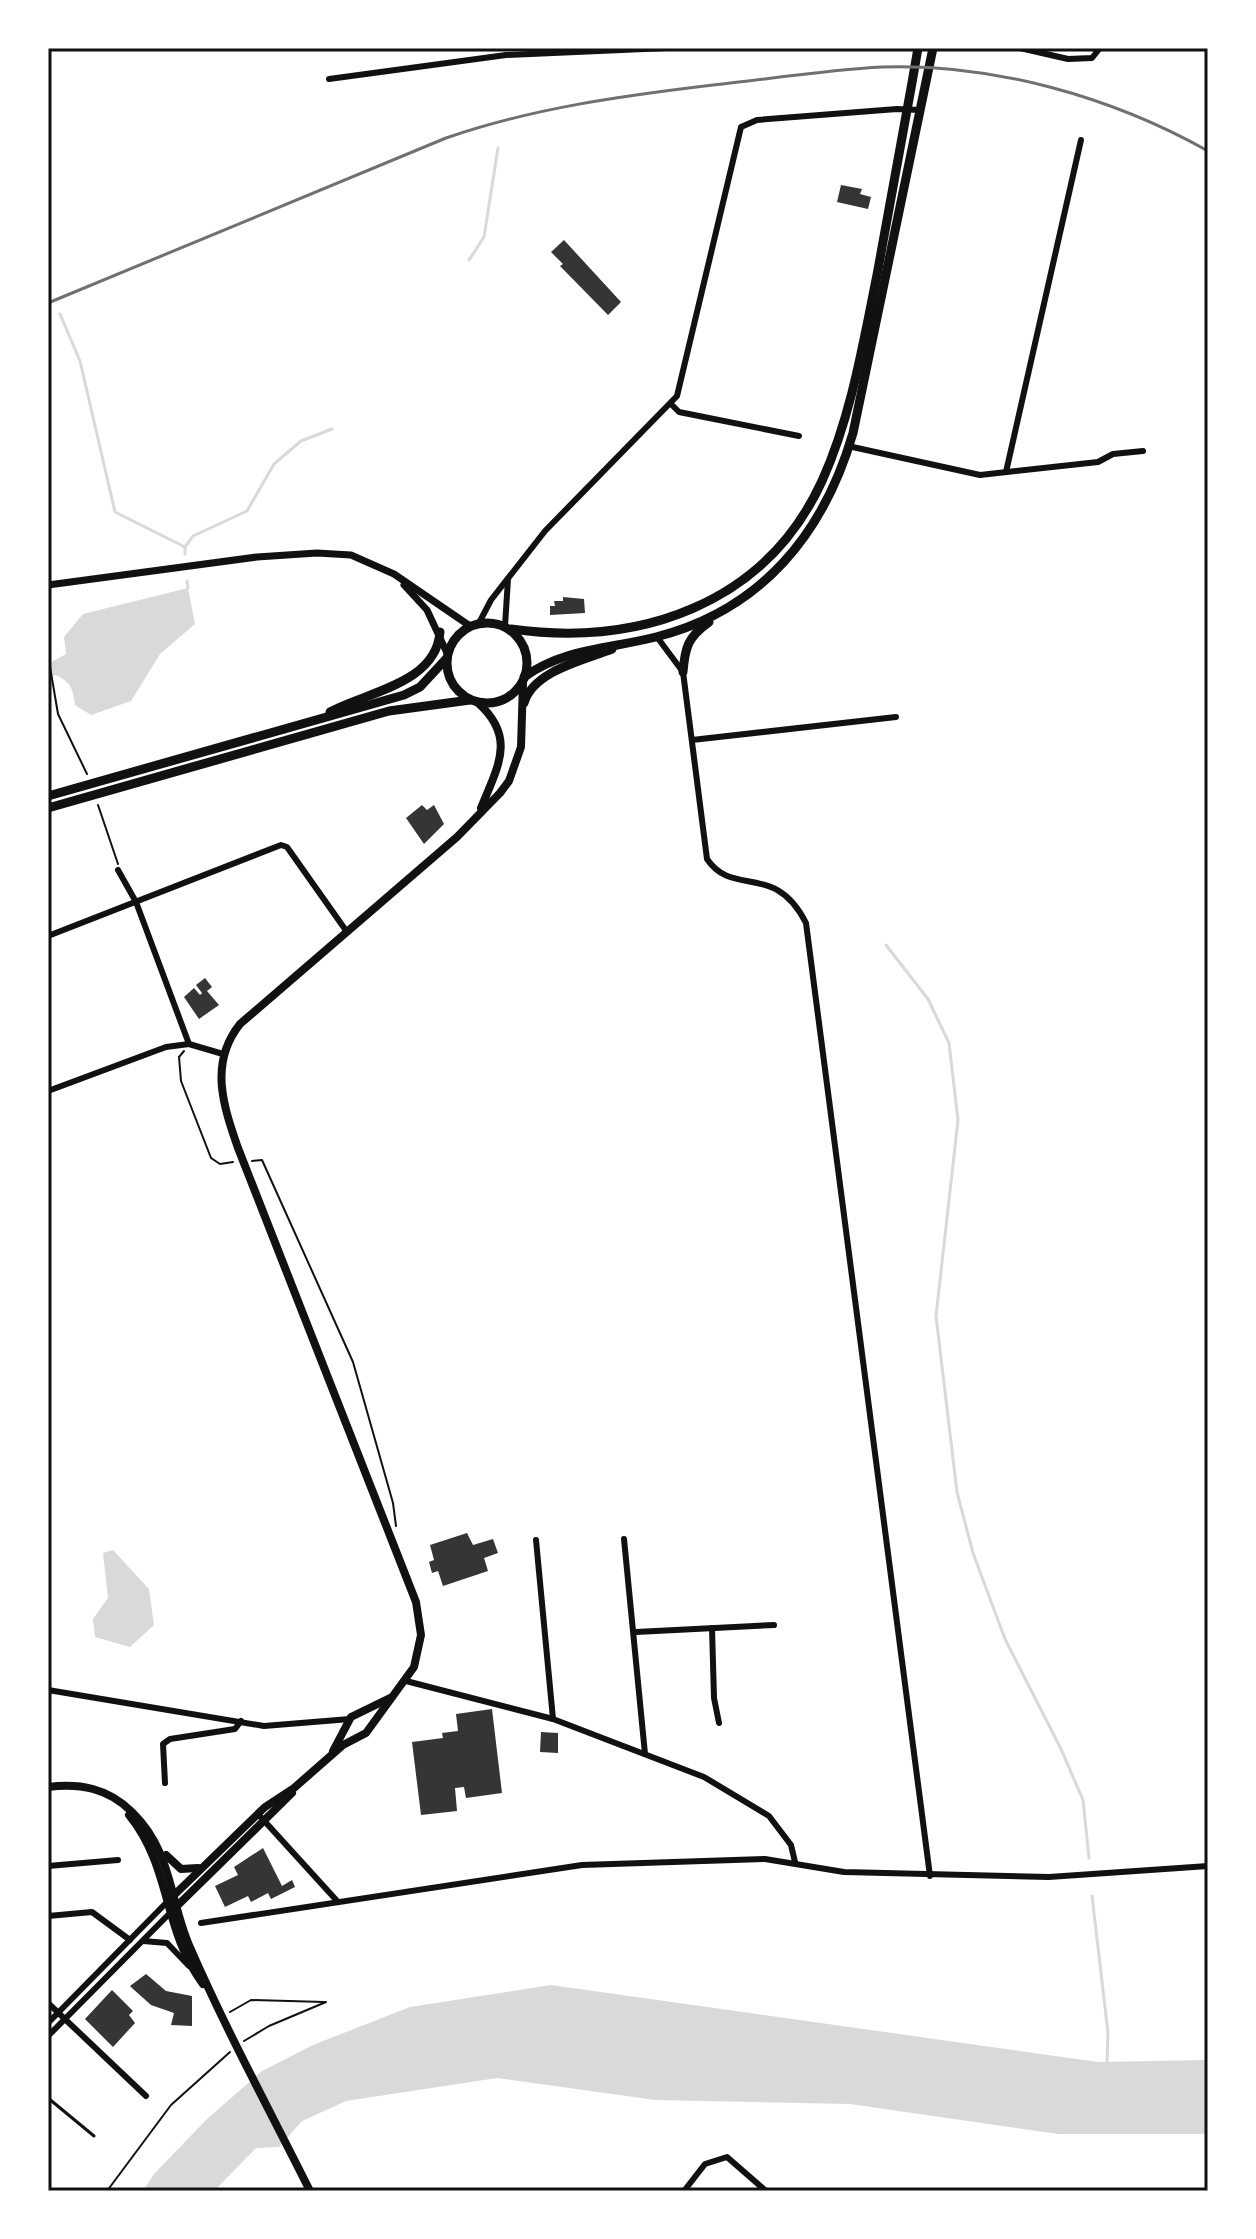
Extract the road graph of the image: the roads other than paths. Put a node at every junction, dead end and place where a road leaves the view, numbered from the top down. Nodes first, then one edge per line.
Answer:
1 (667, 48) edge
2 (918, 48) edge
3 (933, 48) edge
4 (1020, 48) edge
5 (1100, 48) edge
6 (329, 79) dead end
7 (907, 110) junction
8 (920, 110) junction
9 (1081, 140) dead end
10 (671, 404) junction
11 (799, 436) dead end
12 (836, 443) junction
13 (849, 446) junction
14 (1143, 451) dead end
15 (1006, 472) junction
16 (394, 574) junction
17 (508, 579) junction
18 (48, 585) edge
19 (727, 607) junction
20 (474, 624) junction
21 (508, 628) junction
22 (440, 632) junction
23 (657, 637) junction
24 (634, 641) junction
25 (447, 656) junction
26 (683, 672) junction
27 (523, 680) junction
28 (473, 701) junction
29 (524, 703) junction
30 (896, 717) dead end
31 (313, 722) junction
32 (692, 740) junction
33 (48, 796) edge
34 (48, 808) edge
35 (480, 812) junction
36 (118, 870) road end
37 (136, 902) junction
38 (347, 932) junction
39 (48, 936) edge
40 (189, 1044) junction
41 (223, 1054) junction
42 (48, 1091) edge
43 (624, 1539) dead end
44 (536, 1540) dead end
45 (774, 1625) dead end
46 (712, 1628) junction
47 (636, 1632) junction
48 (406, 1681) junction
49 (48, 1690) edge
50 (394, 1695) junction
51 (553, 1719) junction
52 (351, 1720) junction
53 (241, 1721) junction
54 (719, 1723) dead end
55 (369, 1725) junction
56 (357, 1737) junction
57 (645, 1754) junction
58 (329, 1756) junction
59 (304, 1780) junction
60 (165, 1783) dead end
61 (48, 1787) edge
62 (97, 1789) junction
63 (258, 1814) junction
64 (139, 1820) junction
65 (265, 1822) junction
66 (211, 1857) junction
67 (118, 1860) dead end
68 (795, 1862) junction
69 (48, 1866) edge
70 (1208, 1866) edge
71 (930, 1876) junction
72 (176, 1894) junction
73 (168, 1901) junction
74 (338, 1902) junction
75 (178, 1905) junction
76 (170, 1913) junction
77 (48, 1916) edge
78 (201, 1923) dead end
79 (130, 1940) junction
80 (143, 1941) junction
81 (110, 1967) junction
82 (191, 1967) junction
83 (216, 2000) junction
84 (48, 2003) edge
85 (58, 2012) junction
86 (65, 2018) junction
87 (48, 2023) edge
88 (48, 2036) edge
89 (146, 2096) dead end
90 (48, 2098) edge
91 (94, 2136) dead end
92 (310, 2191) edge
93 (684, 2191) edge
94 (766, 2191) edge

1 - 6 street
2 - 7 highway
3 - 8 highway
4 - 5 street
7 - 8 street
7 - 10 street
7 - 12 highway
8 - 13 highway
9 - 15 street
10 - 11 street
10 - 17 street
12 - 13 street
12 - 21 highway
13 - 15 street
13 - 19 highway
14 - 15 street
16 - 18 street
16 - 20 street
16 - 22 street
17 - 20 street
17 - 21 street
19 - 23 highway
19 - 26 highway
20 - 21 highway
20 - 25 highway
21 - 27 highway
22 - 25 street
22 - 31 highway
23 - 24 highway
23 - 26 street
24 - 27 highway
24 - 29 highway
25 - 28 highway
25 - 31 highway
26 - 32 street
27 - 28 highway
27 - 29 main road
28 - 34 highway
28 - 35 main road
29 - 35 main road
30 - 32 street
31 - 33 highway
32 - 71 street
35 - 38 main road
36 - 37 street
37 - 38 street
37 - 39 street
37 - 40 street
38 - 41 main road
40 - 41 street
40 - 42 street
41 - 48 main road
43 - 47 street
44 - 51 street
45 - 46 street
46 - 47 street
46 - 54 street
47 - 57 street
48 - 50 main road
48 - 51 street
49 - 53 street
50 - 52 main road
50 - 55 main road
51 - 57 street
52 - 53 street
52 - 55 main road
52 - 56 main road
52 - 58 main road
53 - 60 street
55 - 56 main road
56 - 58 main road
57 - 68 street
58 - 59 main road
59 - 63 main road
59 - 65 main road
61 - 62 main road
62 - 64 main road
62 - 73 main road
63 - 65 street
63 - 66 main road
64 - 66 main road
64 - 72 main road
65 - 74 street
65 - 75 main road
66 - 72 main road
67 - 69 street
68 - 71 street
68 - 74 street
70 - 71 street
72 - 73 main road
72 - 75 main road
73 - 76 main road
73 - 79 street
74 - 78 street
75 - 76 main road
75 - 83 main road
76 - 80 street
76 - 82 main road
77 - 79 street
79 - 81 street
80 - 81 street
80 - 82 street
81 - 85 street
81 - 86 street
82 - 83 main road
83 - 92 main road
84 - 85 street
85 - 86 street
85 - 87 street
86 - 88 street
86 - 89 street
90 - 91 lane
93 - 94 street

